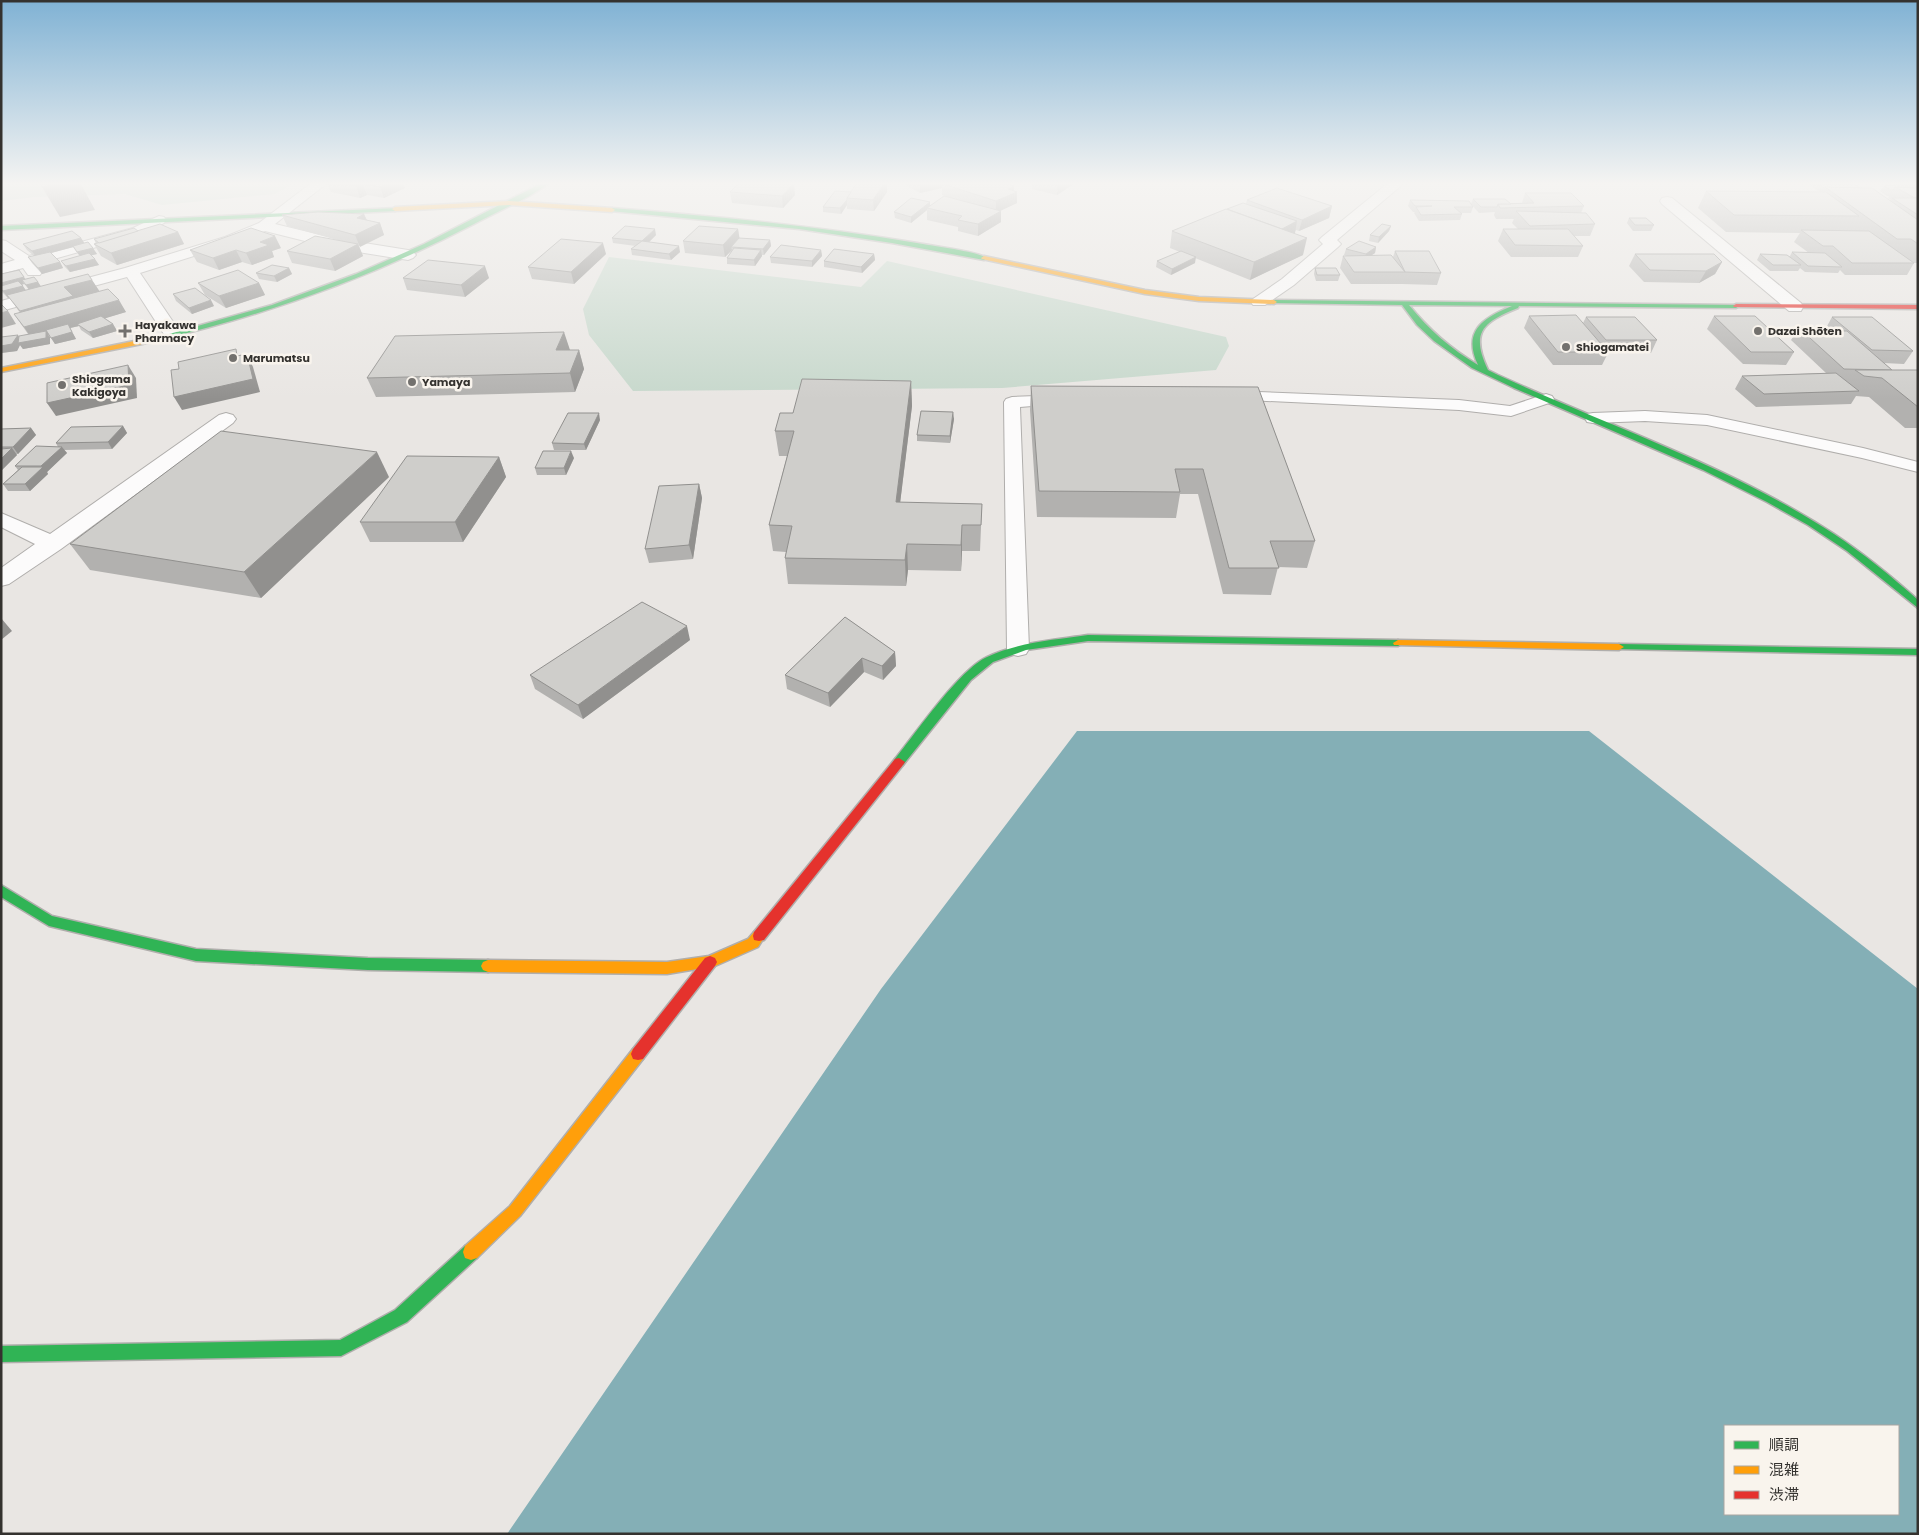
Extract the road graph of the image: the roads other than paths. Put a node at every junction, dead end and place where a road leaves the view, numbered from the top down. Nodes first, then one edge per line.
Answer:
1 (18, 256) edge
2 (50, 256) edge
3 (180, 256) edge
4 (406, 256) edge
5 (974, 256) edge
6 (1319, 256) edge
7 (1732, 256) edge
8 (27, 262) junction
9 (1, 269) edge
10 (130, 271) junction
11 (50, 292) junction
12 (1259, 302) junction
13 (1405, 304) junction
14 (1, 306) edge
15 (1520, 306) junction
16 (1918, 307) edge
17 (1795, 308) junction
18 (173, 335) junction
19 (1, 370) edge
20 (1485, 372) junction
21 (1216, 396) edge
22 (1546, 399) junction
23 (1080, 400) edge
24 (1592, 418) junction
25 (226, 419) dead end
26 (1918, 467) edge
27 (1, 519) edge
28 (53, 544) junction
29 (1, 579) edge
30 (1918, 605) edge
31 (1018, 649) junction
32 (1918, 652) edge
33 (1, 890) edge
34 (710, 962) junction
35 (1, 1354) edge

1 - 8 street
2 - 8 street
3 - 10 street
4 - 18 main road
5 - 12 main road
6 - 12 street
7 - 17 street
8 - 9 street
8 - 11 street
10 - 11 street
10 - 18 street
11 - 14 street
12 - 13 main road
13 - 15 main road
13 - 20 main road
15 - 17 main road
15 - 20 main road
16 - 17 main road
18 - 19 main road
20 - 22 main road
21 - 22 lane
22 - 24 main road
23 - 31 lane
24 - 26 lane
24 - 30 main road
25 - 28 street
27 - 28 street
28 - 29 street
31 - 32 main road
31 - 34 main road
33 - 34 main road
34 - 35 main road

